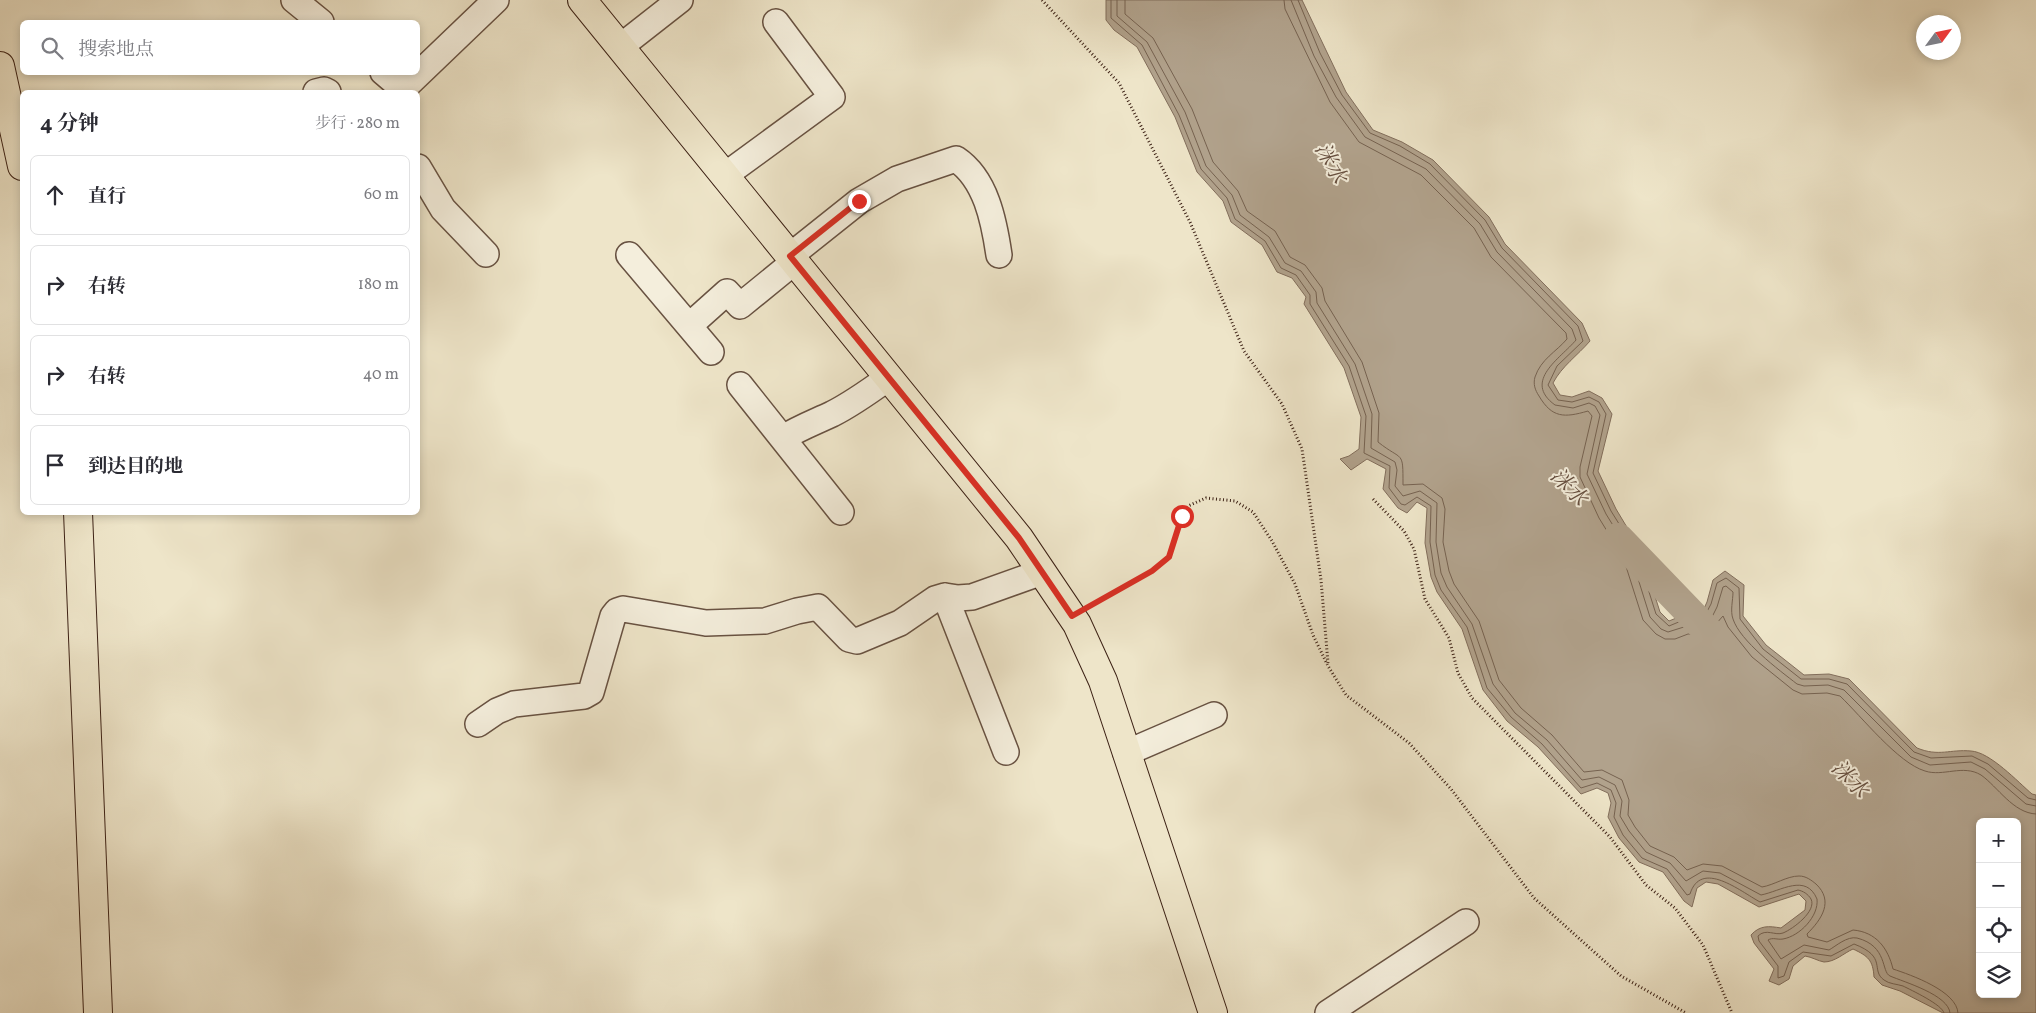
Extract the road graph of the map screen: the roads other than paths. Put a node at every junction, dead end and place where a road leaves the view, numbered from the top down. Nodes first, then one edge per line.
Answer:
1 (294, 0) edge
2 (496, 0) edge
3 (582, 0) edge
4 (680, 0) edge
5 (319, 20) edge
6 (776, 22) dead end
7 (620, 47) junction
8 (0, 66) edge
9 (420, 73) edge
10 (386, 75) edge
11 (418, 75) edge
12 (400, 90) edge
13 (402, 90) edge
14 (20, 157) edge
15 (420, 170) edge
16 (724, 176) junction
17 (486, 254) dead end
18 (999, 254) dead end
19 (629, 255) dead end
20 (792, 259) junction
21 (689, 326) junction
22 (711, 352) dead end
23 (888, 378) junction
24 (740, 385) dead end
25 (783, 438) junction
26 (841, 512) dead end
27 (78, 515) edge
28 (1042, 572) junction
29 (945, 596) junction
30 (1214, 715) dead end
31 (478, 724) dead end
32 (1006, 752) dead end
33 (1126, 753) junction
34 (1466, 922) dead end
35 (98, 1013) edge
36 (1214, 1013) edge
37 (1328, 1013) edge

1 - 5 street
2 - 9 street
3 - 7 main road
4 - 7 street
6 - 16 street
7 - 16 main road
8 - 14 main road
10 - 12 street
11 - 13 street
15 - 17 street
16 - 20 main road
18 - 20 street
19 - 21 street
20 - 21 street
20 - 23 main road
21 - 22 street
23 - 25 street
23 - 28 main road
24 - 25 street
25 - 26 street
27 - 35 main road
28 - 29 street
28 - 33 main road
29 - 31 street
29 - 32 street
30 - 33 street
33 - 36 main road
34 - 37 street

